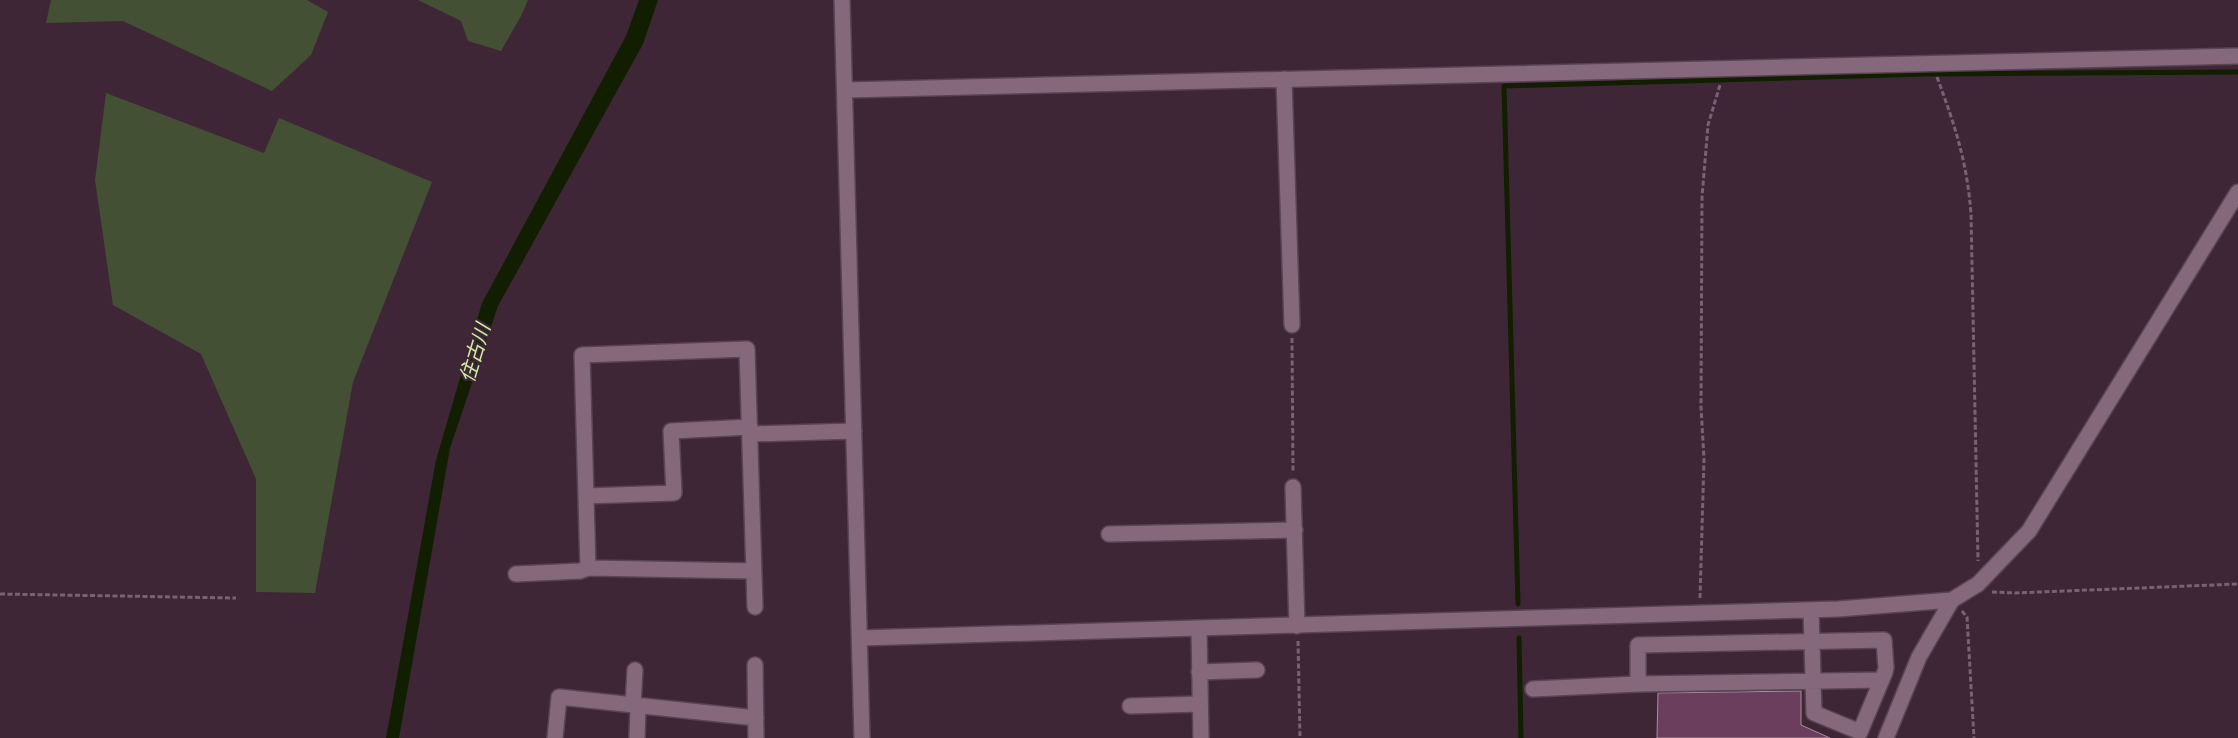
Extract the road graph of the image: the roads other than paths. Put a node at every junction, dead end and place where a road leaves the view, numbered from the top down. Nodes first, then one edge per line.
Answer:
1 (842, 0) edge
2 (2238, 56) edge
3 (1284, 79) junction
4 (846, 90) junction
5 (2238, 192) edge
6 (1292, 325) road end
7 (750, 431) junction
8 (854, 431) junction
9 (1294, 487) road end
10 (586, 496) junction
11 (1294, 530) junction
12 (1109, 534) dead end
13 (588, 568) junction
14 (753, 571) junction
15 (516, 574) dead end
16 (1952, 600) junction
17 (755, 607) dead end
18 (1811, 610) junction
19 (1297, 626) junction
20 (1198, 629) junction
21 (861, 638) junction
22 (1812, 643) junction
23 (1893, 652) dead end
24 (755, 665) dead end
25 (635, 670) dead end
26 (1257, 670) dead end
27 (1199, 672) junction
28 (1884, 674) junction
29 (1813, 682) junction
30 (1638, 684) junction
31 (1533, 689) dead end
32 (1200, 704) junction
33 (635, 705) junction
34 (1130, 706) dead end
35 (756, 718) junction
36 (555, 738) edge
37 (637, 738) edge
38 (756, 738) edge
39 (862, 738) edge
40 (1201, 738) edge
41 (1886, 738) edge

1 - 4 street
2 - 3 street
3 - 4 street
3 - 6 street
4 - 8 street
5 - 16 street
7 - 8 street
7 - 10 street
7 - 10 street
7 - 14 street
8 - 21 street
9 - 11 street
10 - 13 street
11 - 12 street
11 - 19 street
13 - 14 street
13 - 15 street
14 - 17 street
16 - 18 street
16 - 41 street
18 - 19 street
18 - 22 street
19 - 20 street
20 - 21 street
20 - 27 street
21 - 39 street
22 - 28 street
22 - 29 street
22 - 30 street
23 - 28 street
24 - 35 street
25 - 33 street
26 - 27 street
27 - 32 street
28 - 29 street
28 - 29 street
29 - 30 street
30 - 31 street
32 - 34 street
32 - 40 street
33 - 35 street
33 - 36 street
33 - 37 street
35 - 38 street

